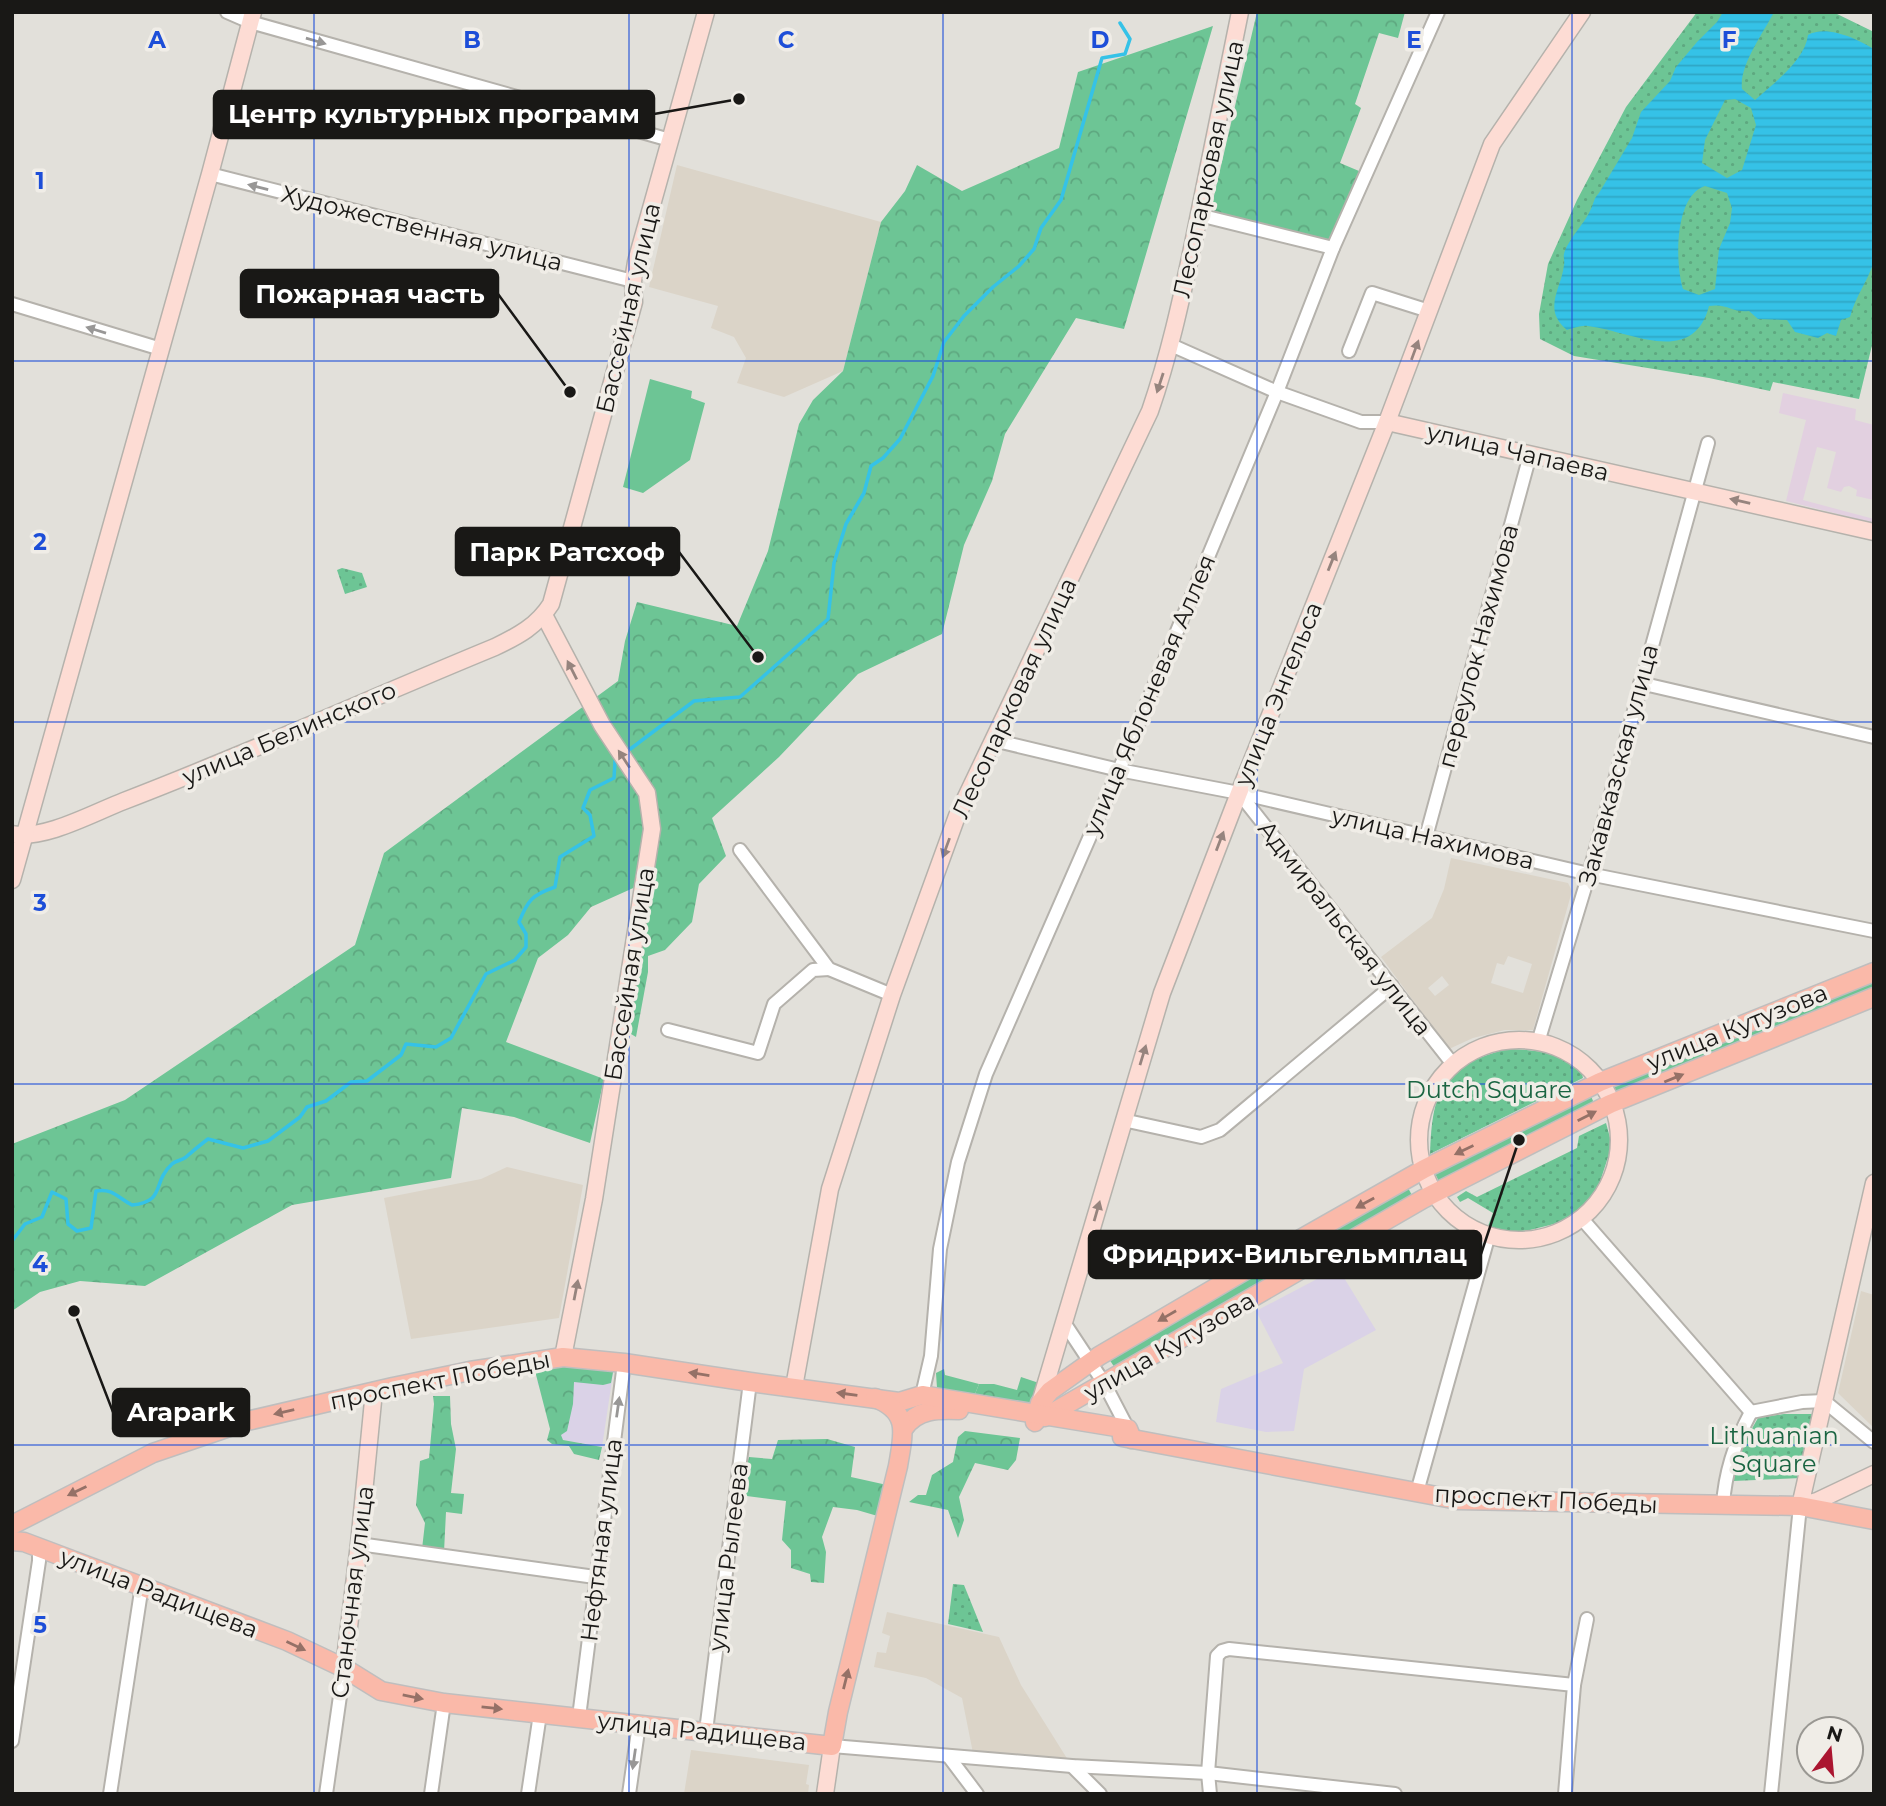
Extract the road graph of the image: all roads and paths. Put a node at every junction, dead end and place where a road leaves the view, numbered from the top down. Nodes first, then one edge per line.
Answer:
1 (226, 12) edge
2 (706, 12) edge
3 (1240, 12) edge
4 (1438, 12) edge
5 (1582, 12) edge
6 (252, 17) edge
7 (670, 140) junction
8 (210, 174) junction
9 (1199, 215) junction
10 (1333, 248) junction
11 (633, 281) junction
12 (12, 304) edge
13 (1429, 311) junction
14 (1171, 345) junction
15 (162, 349) junction
16 (1349, 351) dead end
17 (1277, 392) junction
18 (1387, 422) junction
19 (1707, 443) dead end
20 (1530, 455) junction
21 (1696, 491) junction
22 (1874, 532) edge
23 (548, 609) junction
24 (1640, 683) junction
25 (1874, 737) edge
26 (993, 740) junction
27 (1119, 770) junction
28 (1238, 793) junction
29 (18, 835) edge
30 (1426, 837) junction
31 (740, 850) dead end
32 (1589, 874) junction
33 (12, 880) edge
34 (1874, 931) edge
35 (829, 969) junction
36 (1874, 972) edge
37 (1392, 986) junction
38 (892, 995) junction
39 (1874, 997) edge
40 (668, 1030) dead end
41 (1539, 1039) junction
42 (1452, 1063) junction
43 (1600, 1082) junction
44 (1610, 1104) junction
45 (1124, 1120) junction
46 (1424, 1169) junction
47 (1874, 1183) edge
48 (1435, 1194) junction
49 (1583, 1220) junction
50 (1488, 1238) junction
51 (1065, 1324) junction
52 (563, 1357) junction
53 (624, 1363) junction
54 (1089, 1363) junction
55 (750, 1382) junction
56 (1104, 1383) junction
57 (794, 1387) junction
58 (374, 1391) junction
59 (922, 1395) junction
60 (875, 1398) junction
61 (1824, 1401) junction
62 (1751, 1412) junction
63 (1040, 1414) junction
64 (904, 1428) junction
65 (1130, 1434) junction
66 (1874, 1442) edge
67 (1874, 1474) edge
68 (1418, 1492) junction
69 (1723, 1505) junction
70 (1800, 1506) junction
71 (40, 1510) junction
72 (1874, 1520) edge
73 (12, 1525) edge
74 (12, 1541) edge
75 (359, 1544) junction
76 (39, 1548) junction
77 (595, 1577) junction
78 (142, 1585) junction
79 (1587, 1619) dead end
80 (344, 1668) junction
81 (1574, 1685) junction
82 (444, 1703) junction
83 (540, 1714) junction
84 (579, 1717) junction
85 (639, 1724) junction
86 (706, 1731) junction
87 (12, 1741) edge
88 (832, 1746) junction
89 (950, 1757) junction
90 (1072, 1766) junction
91 (1208, 1773) junction
92 (110, 1794) edge
93 (326, 1794) edge
94 (431, 1794) edge
95 (528, 1794) edge
96 (629, 1794) edge
97 (825, 1794) edge
98 (977, 1794) edge
99 (1100, 1794) edge
100 (1210, 1794) edge
101 (1395, 1794) edge
102 (1565, 1794) edge
103 (1770, 1794) edge

1 - 6 street
2 - 7 street, Бассейная улица
3 - 9 street, Лесопарковая улица
4 - 10 street, улица Яблоневая Аллея
5 - 13 street, улица Энгельса
6 -> 7 street
6 - 8 street
7 - 11 street, Бассейная улица
11 -> 8 street, Художественная улица
8 - 15 street
9 - 10 street
9 - 14 street, Лесопарковая улица
10 - 17 street, улица Яблоневая Аллея
11 - 23 street, Бассейная улица
15 -> 12 street
13 - 16 street
18 -> 13 street, улица Энгельса
14 - 17 street, улица Чапаева
14 -> 26 street, Лесопарковая улица
15 - 29 street
17 - 18 street, улица Чапаева
17 - 27 street, улица Яблоневая Аллея
18 - 20 street, улица Чапаева
28 -> 18 street, улица Энгельса
19 - 21 street, Закавказская улица
20 - 21 street, улица Чапаева
20 - 30 street, переулок Нахимова
22 -> 21 street, улица Чапаева
21 - 24 street, Закавказская улица
23 - 29 street, улица Белинского
52 -> 23 street, Бассейная улица
24 - 25 street
24 - 32 street, Закавказская улица
26 - 27 street, улица Нахимова
26 -> 38 street, Лесопарковая улица
27 - 28 street, улица Нахимова
27 - 59 street, улица Яблоневая Аллея
28 - 30 street, улица Нахимова
28 - 37 street, Адмиральская улица
45 -> 28 street, улица Энгельса
29 - 33 street
30 - 32 street, улица Нахимова
31 - 35 street
32 - 34 street, улица Нахимова
32 - 41 street, Закавказская улица
35 - 38 street
35 - 40 street
36 - 43 main road, улица Кутузова
37 - 42 street, Адмиральская улица
37 - 45 street
38 - 57 street, Лесопарковая улица
44 -> 39 main road, улица Кутузова
41 - 42 street
41 - 43 street
42 - 46 street
43 - 44 street
43 -> 46 main road, улица Кутузова
48 -> 44 main road, улица Кутузова
44 - 49 street
51 -> 45 street, улица Энгельса
46 - 48 street
46 -> 54 main road, улица Кутузова
47 - 61 street
48 - 50 street
48 - 56 main road, улица Кутузова
49 - 50 street
49 - 62 street
50 - 68 street
51 - 54 street
51 - 63 street, улица Энгельса
52 - 53 main road, проспект Победы
52 - 58 main road, проспект Победы
55 -> 53 main road, проспект Победы
77 -> 53 street, Нефтяная улица
54 - 56 street
54 - 63 main road, улица Кутузова
55 - 57 main road, проспект Победы
55 - 86 street, улица Рылеева
56 - 63 main road, улица Кутузова
56 - 65 street
60 -> 57 main road, проспект Победы
58 -> 71 main road, проспект Победы
58 - 75 street, Станочная улица
59 - 60 main road, проспект Победы
59 - 63 main road, проспект Победы
60 - 64 main road
61 - 62 street
61 - 66 street
61 - 70 street
62 - 69 street
63 - 64 main road, проспект Победы
63 - 65 main road, проспект Победы
88 -> 64 main road
65 - 68 main road, проспект Победы
67 - 70 street, проспект Победы
68 - 69 main road, проспект Победы
69 - 70 main road, проспект Победы
70 - 72 main road
70 - 103 street
71 - 73 main road, проспект Победы
71 - 76 main road, улица Радищева
74 - 76 main road, улица Радищева
75 - 77 street
75 - 80 street, Станочная улица
76 - 78 main road, улица Радищева
76 - 87 street
77 - 84 street, Нефтяная улица
78 -> 80 main road, улица Радищева
78 - 92 street
79 - 81 street
80 -> 82 main road, улица Радищева
80 - 93 street, Станочная улица
81 - 91 street
81 - 102 street
82 -> 83 main road, улица Радищева
82 - 94 street
83 - 84 main road, улица Радищева
83 - 95 street
84 - 85 main road, улица Радищева
85 - 86 main road, улица Радищева
85 -> 96 street
86 - 88 main road, улица Радищева
88 - 89 street, улица Радищева
88 - 97 street
89 - 90 street, улица Радищева
89 - 98 street
90 - 91 street, улица Радищева
90 - 99 street
91 - 100 street
91 - 101 street, улица Радищева

